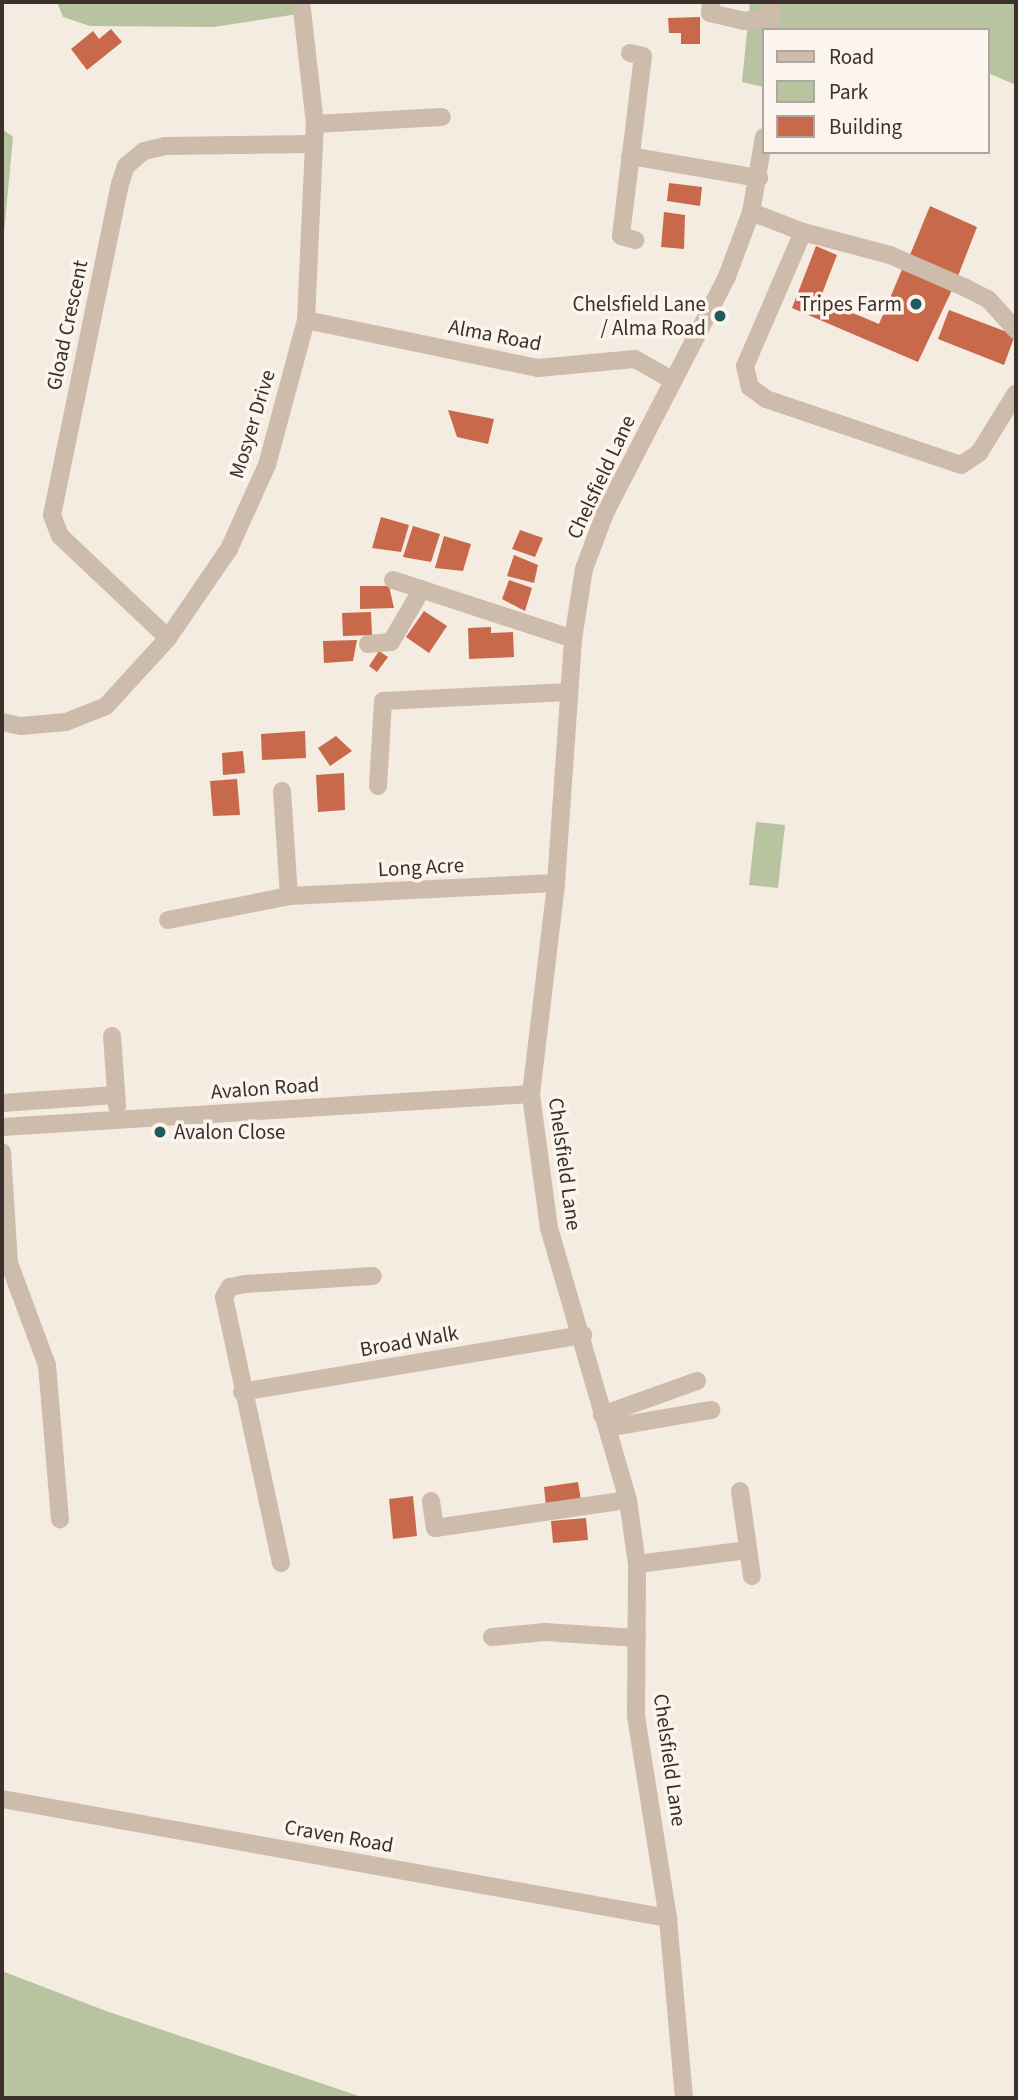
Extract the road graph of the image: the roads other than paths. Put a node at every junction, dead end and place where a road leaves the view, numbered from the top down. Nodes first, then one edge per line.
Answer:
1 (301, 2) edge
2 (711, 2) edge
3 (771, 16) edge
4 (630, 53) dead end
5 (442, 117) dead end
6 (315, 124) junction
7 (314, 144) junction
8 (762, 153) edge
9 (630, 156) junction
10 (759, 178) junction
11 (751, 212) junction
12 (803, 232) junction
13 (635, 240) dead end
14 (306, 320) junction
15 (1016, 330) edge
16 (672, 380) junction
17 (1016, 393) edge
18 (393, 580) dead end
19 (422, 589) junction
20 (168, 638) junction
21 (573, 639) junction
22 (368, 644) dead end
23 (569, 692) junction
24 (2, 722) edge
25 (378, 786) dead end
26 (282, 791) dead end
27 (556, 883) junction
28 (289, 896) junction
29 (168, 920) dead end
30 (112, 1036) dead end
31 (531, 1094) junction
32 (116, 1095) junction
33 (2, 1103) edge
34 (118, 1120) junction
35 (2, 1126) edge
36 (2, 1152) edge
37 (373, 1276) dead end
38 (583, 1335) junction
39 (697, 1381) dead end
40 (242, 1392) junction
41 (712, 1410) dead end
42 (605, 1421) junction
43 (740, 1491) dead end
44 (628, 1500) junction
45 (431, 1501) dead end
46 (60, 1519) dead end
47 (748, 1550) junction
48 (281, 1563) dead end
49 (637, 1564) junction
50 (752, 1576) dead end
51 (492, 1637) dead end
52 (637, 1638) junction
53 (2, 1799) edge
54 (668, 1918) junction
55 (684, 2098) edge

1 - 6 street, Mosyer Drive
2 - 3 street
4 - 9 street
5 - 6 street
6 - 7 street, Mosyer Drive
7 - 14 street, Mosyer Drive
7 - 20 street, Gload Crescent
8 - 10 street, Chelsfield Lane
9 - 10 street
9 - 13 street
10 - 11 street, Chelsfield Lane
11 - 12 street
11 - 16 street, Chelsfield Lane
12 - 15 street
12 - 17 street
14 - 16 street, Alma Road
14 - 20 street, Mosyer Drive
16 - 21 street, Chelsfield Lane
18 - 19 street
19 - 21 street
19 - 22 street
20 - 24 street, Mosyer Drive
21 - 23 street, Chelsfield Lane
23 - 25 street
23 - 27 street, Chelsfield Lane
26 - 28 street
27 - 28 street, Long Acre
27 - 31 street, Chelsfield Lane
28 - 29 street, Long Acre
30 - 32 street
31 - 34 street, Avalon Road
31 - 38 street, Chelsfield Lane
32 - 33 street
32 - 34 street
34 - 35 street, Avalon Road
36 - 46 street
37 - 40 street
38 - 40 street, Broad Walk
38 - 42 street, Chelsfield Lane
39 - 42 street
40 - 48 street
41 - 42 street
42 - 44 street, Chelsfield Lane
43 - 47 street
44 - 45 street
44 - 49 street, Chelsfield Lane
47 - 49 street
47 - 50 street
49 - 52 street, Chelsfield Lane
51 - 52 street
52 - 54 street, Chelsfield Lane
53 - 54 street, Craven Road
54 - 55 street, Chelsfield Lane

